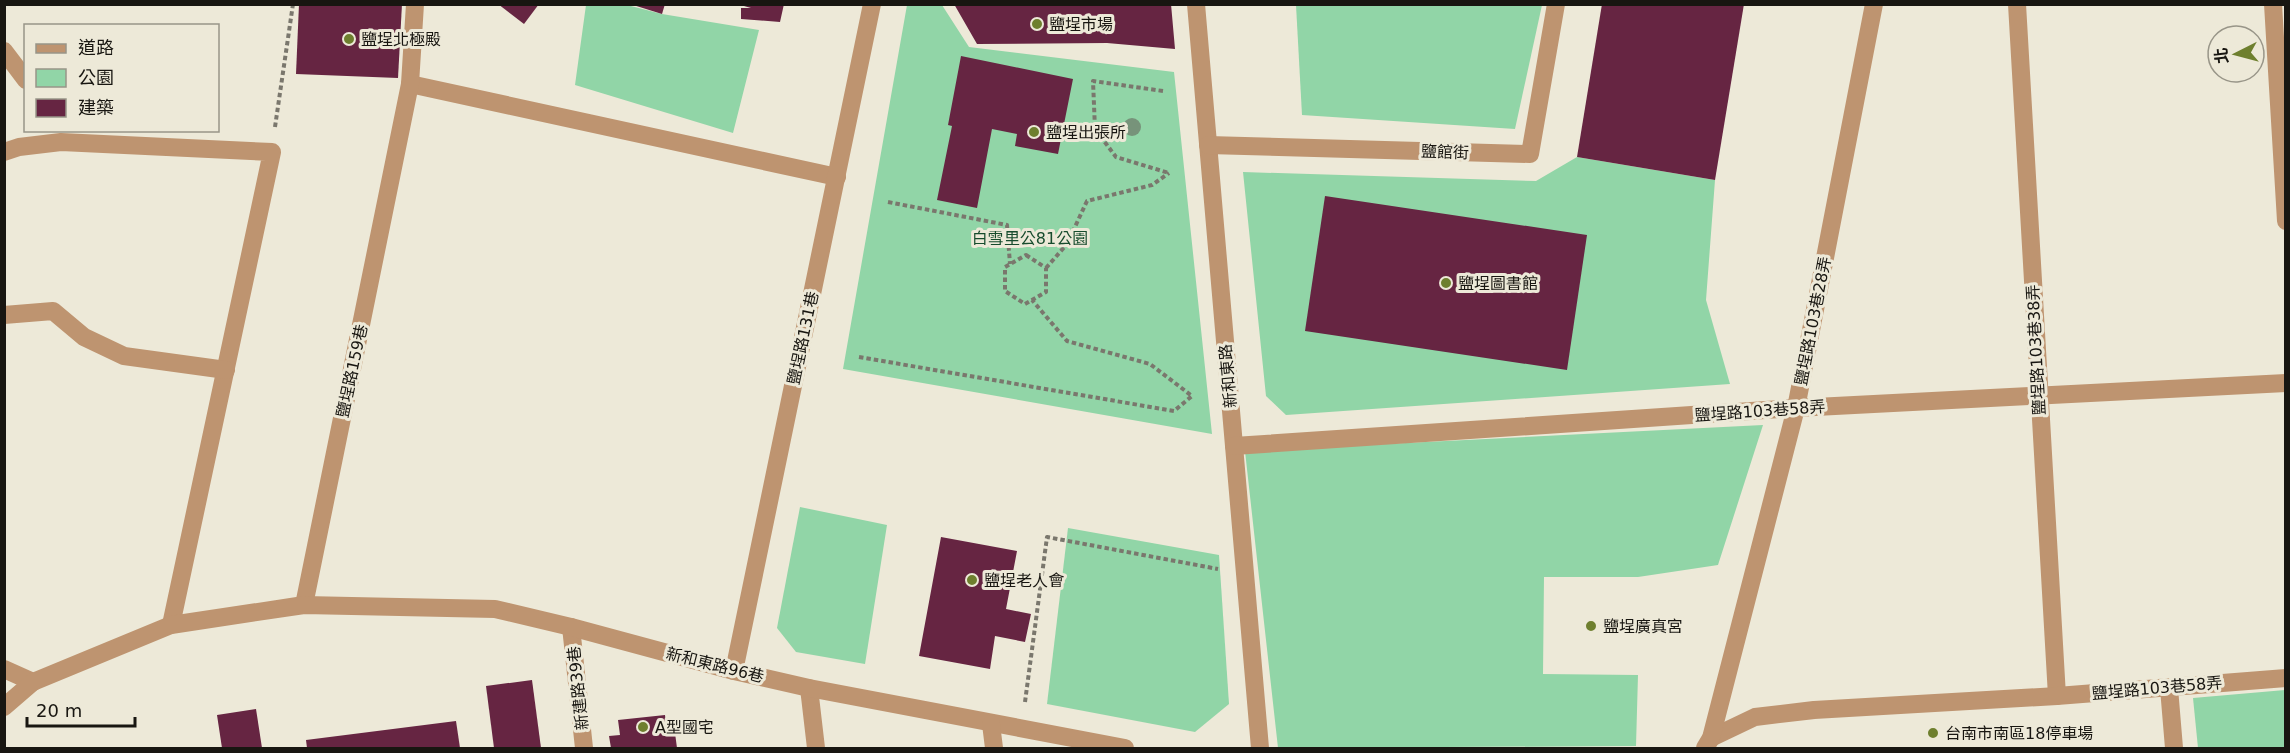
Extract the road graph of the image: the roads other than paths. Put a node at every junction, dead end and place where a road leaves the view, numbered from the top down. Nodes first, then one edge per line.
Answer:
1 (415, 4) edge
2 (872, 4) edge
3 (1196, 4) edge
4 (1556, 4) edge
5 (1874, 4) edge
6 (2017, 4) edge
7 (2273, 4) edge
8 (4, 51) edge
9 (24, 77) edge
10 (2282, 83) edge
11 (410, 84) junction
12 (48, 137) edge
13 (1208, 145) junction
14 (4, 152) edge
15 (837, 177) junction
16 (2286, 221) edge
17 (4, 315) edge
18 (226, 370) junction
19 (2286, 383) edge
20 (2039, 396) junction
21 (1796, 408) junction
22 (1234, 446) junction
23 (304, 604) junction
24 (171, 625) junction
25 (571, 627) junction
26 (4, 669) edge
27 (734, 671) junction
28 (2286, 678) edge
29 (33, 682) junction
30 (809, 688) junction
31 (2169, 688) junction
32 (2057, 696) junction
33 (4, 707) edge
34 (992, 724) junction
35 (1708, 743) edge
36 (584, 748) edge
37 (816, 748) edge
38 (994, 748) edge
39 (1125, 748) edge
40 (1260, 748) edge
41 (2174, 748) edge

1 - 11 street, 鹽埕路159巷
2 - 15 street, 鹽埕路131巷
3 - 13 street, 新和東路
4 - 13 street, 鹽館街
5 - 21 street, 鹽埕路103巷28弄
6 - 20 street, 鹽埕路103巷38弄
7 - 10 street
8 - 9 street
10 - 16 street
11 - 15 street
11 - 23 street, 鹽埕路159巷
12 - 14 street
12 - 18 street
13 - 22 street, 新和東路
15 - 27 street, 鹽埕路131巷
17 - 18 street
18 - 24 street
19 - 20 street, 鹽埕路103巷58弄
20 - 21 street, 鹽埕路103巷58弄
20 - 32 street, 鹽埕路103巷38弄
21 - 22 street, 鹽埕路103巷58弄
21 - 35 street, 鹽埕路103巷28弄
22 - 40 street, 新和東路
23 - 24 street
23 - 25 street, 新和東路96巷
24 - 29 street
25 - 27 street, 新和東路96巷
25 - 36 street, 新建路39巷
26 - 29 street
27 - 30 street, 新和東路96巷
28 - 31 street, 鹽埕路103巷58弄
29 - 33 street
30 - 34 street, 新和東路96巷
30 - 37 street
31 - 32 street, 鹽埕路103巷58弄
31 - 41 street
32 - 35 street, 鹽埕路103巷58弄
34 - 38 street
34 - 39 street, 新和東路96巷

